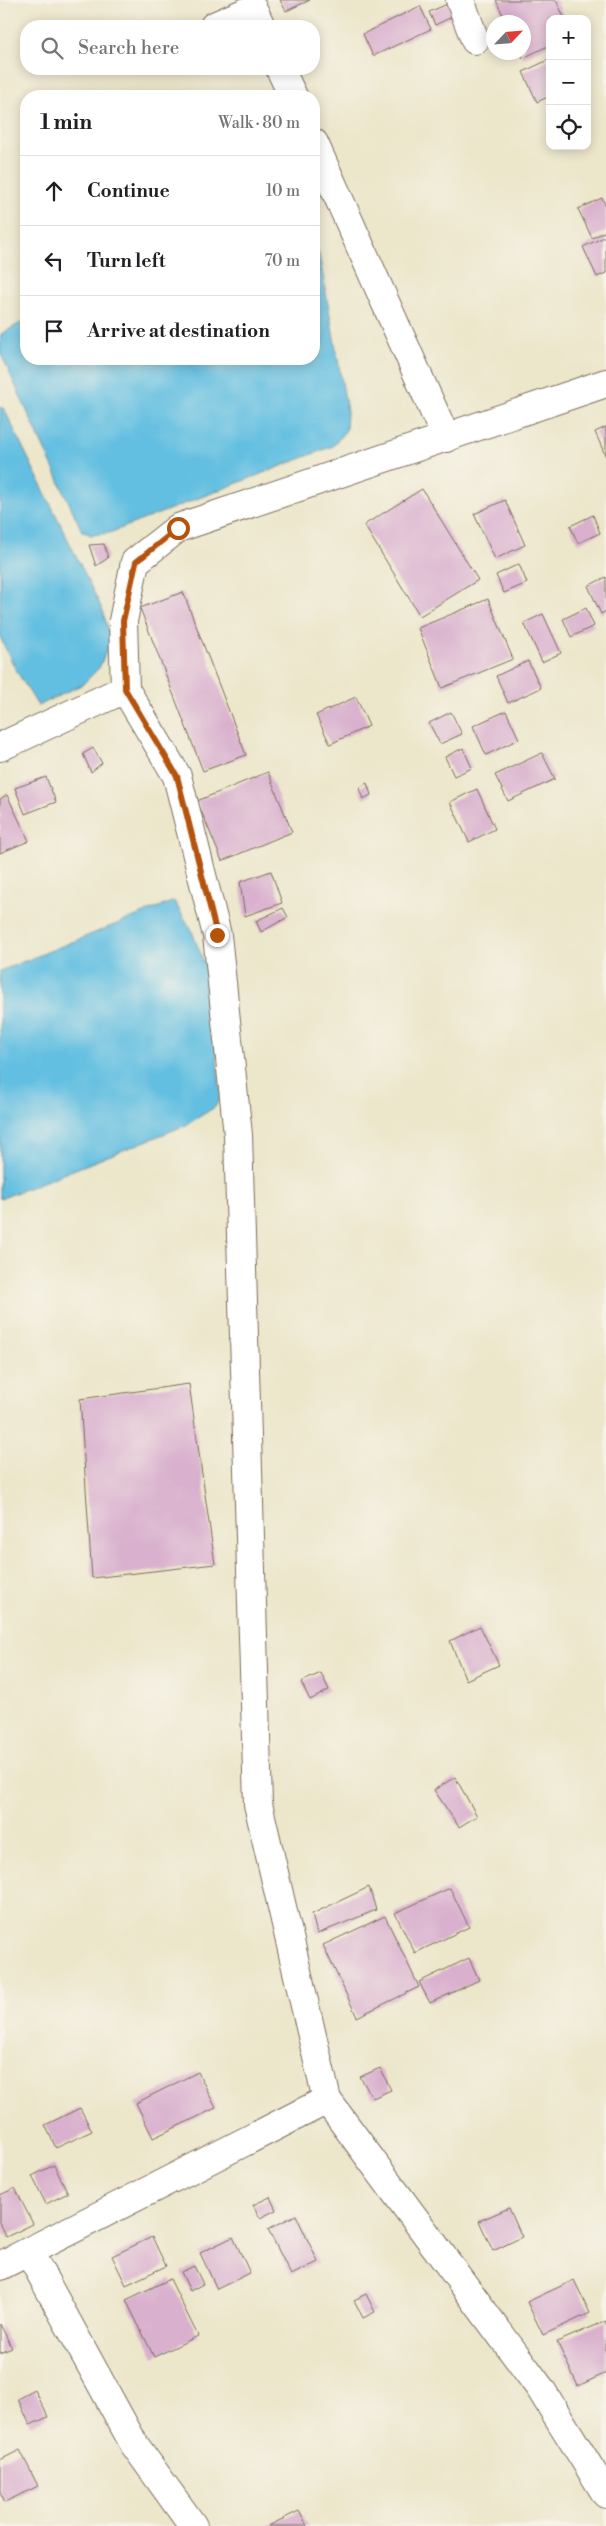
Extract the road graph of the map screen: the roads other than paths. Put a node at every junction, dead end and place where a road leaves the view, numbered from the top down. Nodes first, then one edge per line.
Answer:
1 (460, 0) edge
2 (228, 20) edge
3 (258, 20) edge
4 (475, 40) dead end
5 (283, 75) edge
6 (290, 90) edge
7 (320, 156) edge
8 (606, 383) edge
9 (446, 438) junction
10 (125, 689) junction
11 (0, 747) edge
12 (327, 2100) junction
13 (29, 2252) junction
14 (0, 2266) edge
15 (606, 2494) edge
16 (193, 2526) edge

1 - 4 street
2 - 3 street
5 - 6 street
7 - 9 street
8 - 9 street
9 - 10 street
10 - 11 street
10 - 12 street
12 - 13 street
12 - 15 street
13 - 14 street
13 - 16 street

